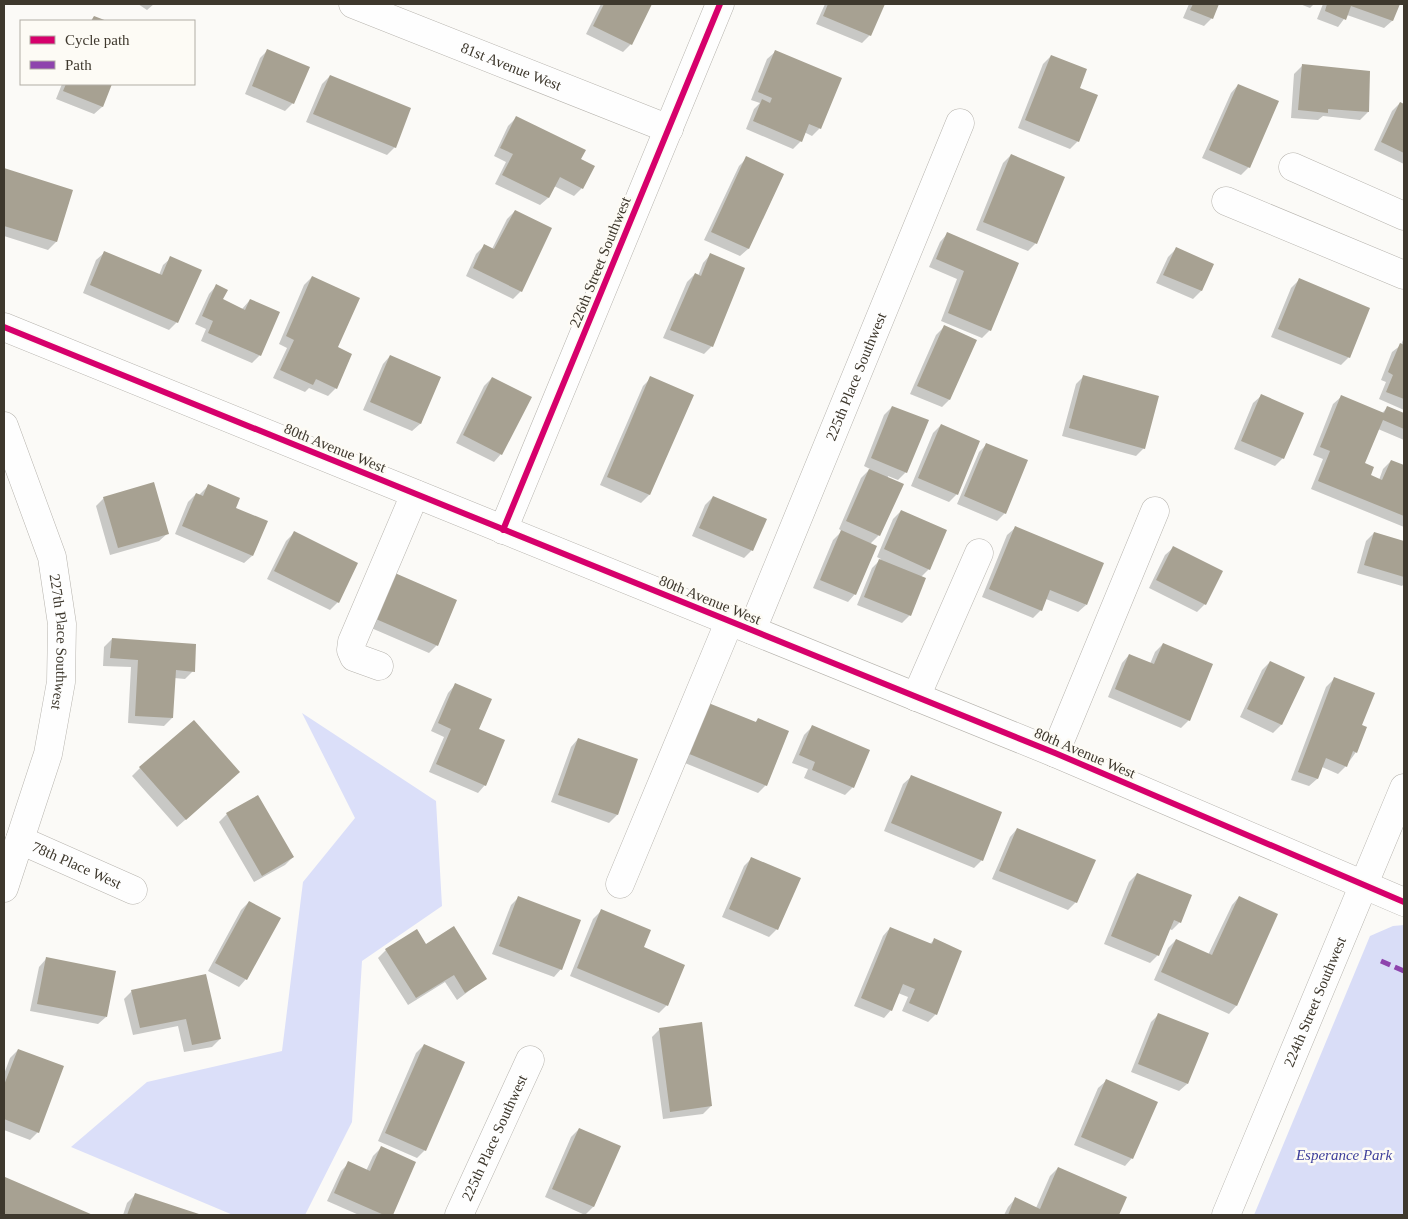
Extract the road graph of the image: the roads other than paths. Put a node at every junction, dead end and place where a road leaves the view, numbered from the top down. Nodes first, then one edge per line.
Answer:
1 (353, 4) edge
2 (720, 4) edge
3 (960, 123) dead end
4 (669, 129) junction
5 (1293, 167) dead end
6 (1226, 201) dead end
7 (1404, 216) edge
8 (1404, 275) edge
9 (4, 327) edge
10 (4, 426) edge
11 (415, 494) junction
12 (1155, 511) dead end
13 (503, 530) junction
14 (980, 553) dead end
15 (741, 625) junction
16 (379, 666) dead end
17 (916, 697) junction
18 (1055, 753) junction
19 (1404, 788) edge
20 (20, 840) junction
21 (620, 884) dead end
22 (1364, 885) junction
23 (4, 888) edge
24 (133, 890) dead end
25 (1404, 902) edge
26 (530, 1060) dead end
27 (459, 1215) edge
28 (1226, 1215) edge

1 - 4 street, 81st Avenue West
2 - 4 street, 226th Street Southwest
3 - 15 street, 225th Place Southwest
4 - 13 street, 226th Street Southwest
5 - 7 street
6 - 8 street
9 - 11 street, 80th Avenue West
10 - 20 street, 227th Place Southwest
11 - 13 street, 80th Avenue West
11 - 16 street
12 - 18 street
13 - 15 street, 80th Avenue West
14 - 17 street
15 - 17 street, 80th Avenue West
15 - 21 street, 225th Place Southwest
17 - 18 street, 80th Avenue West
18 - 22 street, 80th Avenue West
19 - 22 street, 224th Street Southwest
20 - 23 street, 227th Place Southwest
20 - 24 street, 78th Place West
22 - 25 street, 80th Avenue West
22 - 28 street, 224th Street Southwest
26 - 27 street, 225th Place Southwest

